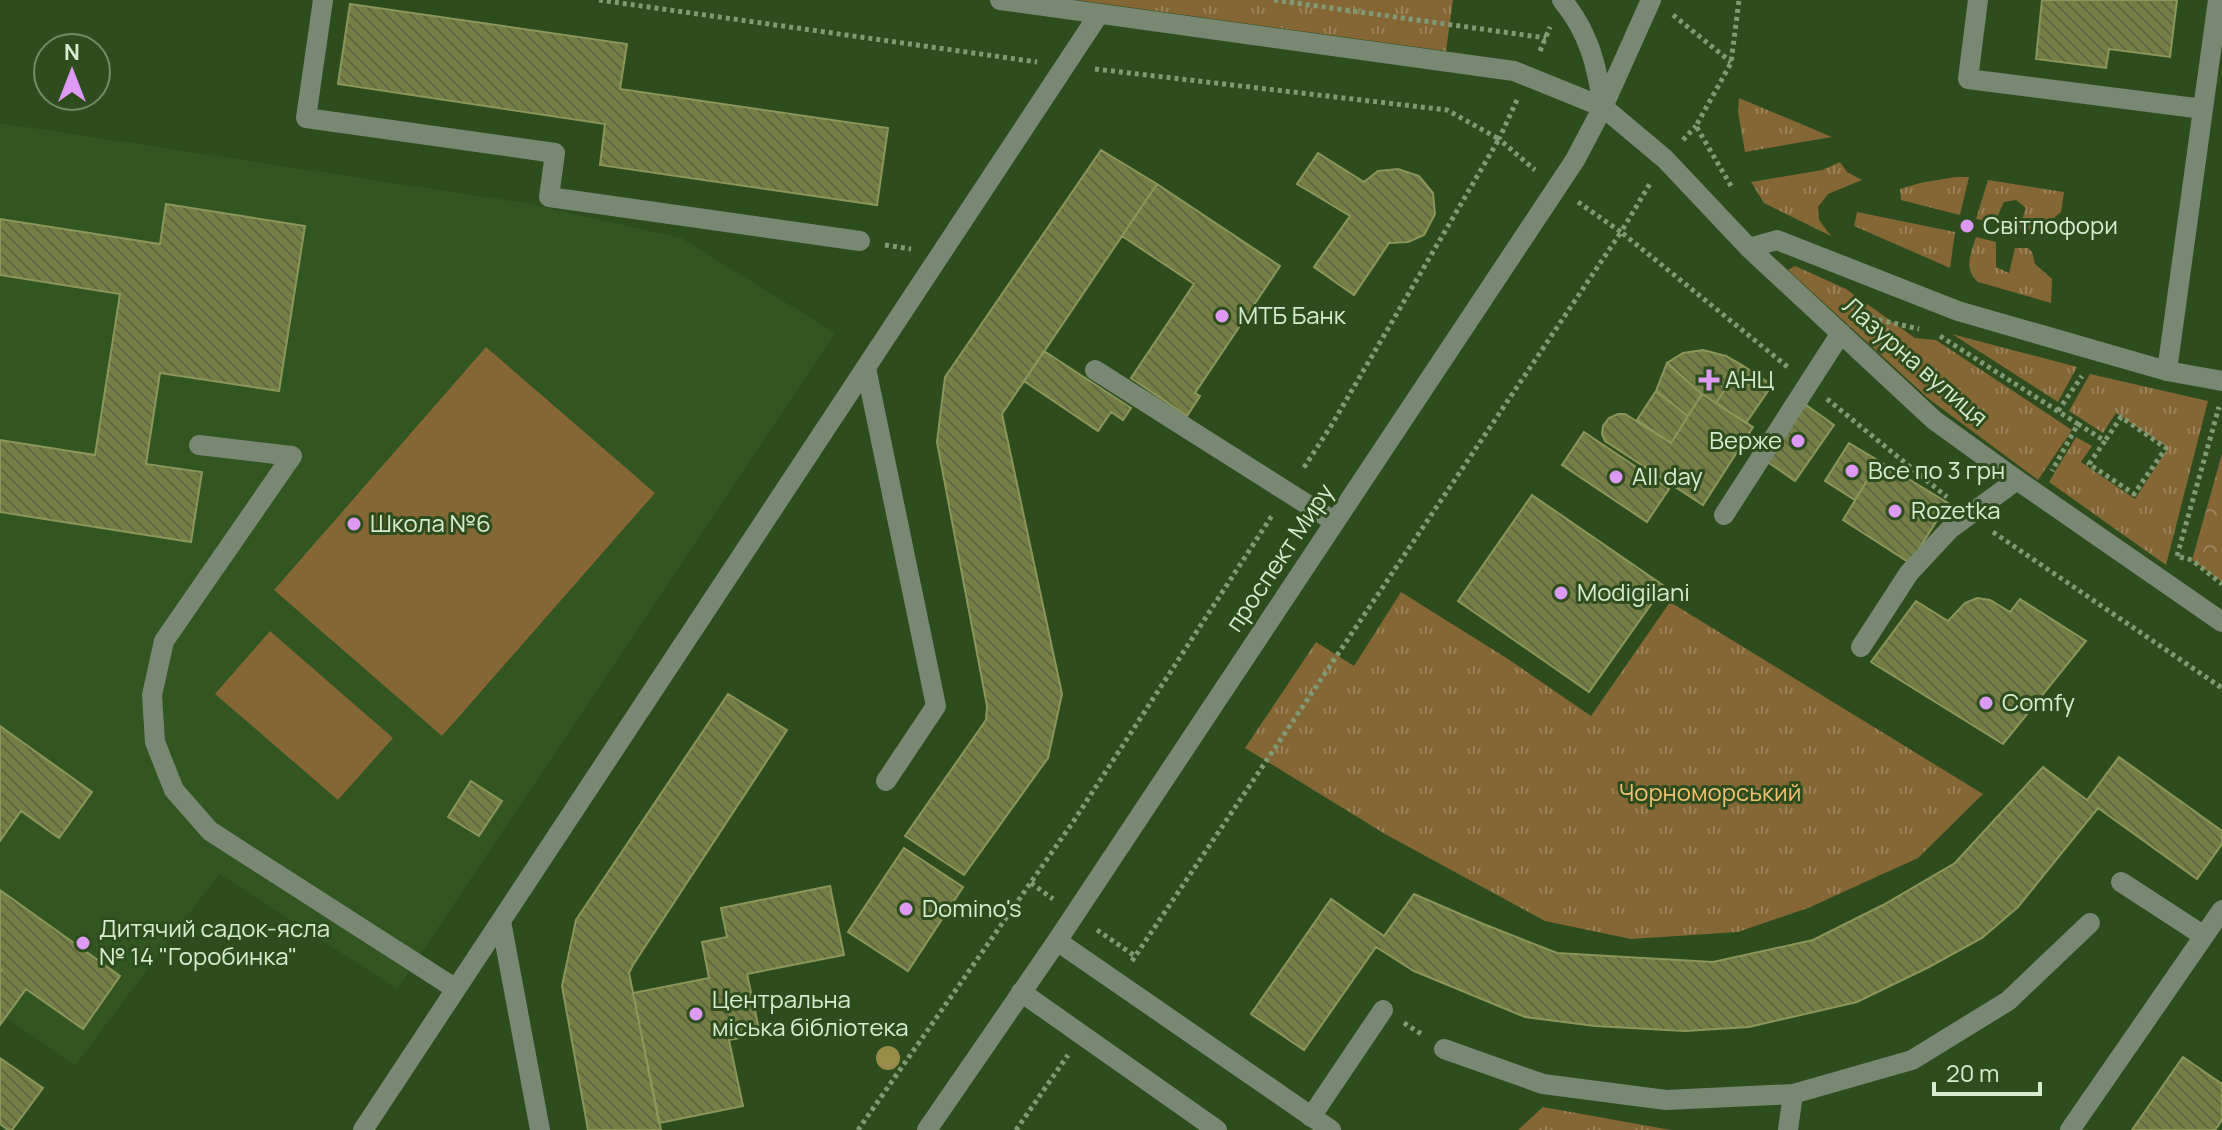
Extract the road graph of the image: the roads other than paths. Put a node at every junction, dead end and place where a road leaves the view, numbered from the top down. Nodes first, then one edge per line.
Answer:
1 (323, 0) edge
2 (1000, 0) edge
3 (1562, 0) edge
4 (1978, 0) edge
5 (2218, 0) edge
6 (1659, 4) edge
7 (1099, 14) junction
8 (1603, 107) junction
9 (2203, 109) junction
10 (860, 241) road end
11 (1749, 248) junction
12 (1841, 333) junction
13 (866, 368) junction
14 (1095, 370) dead end
15 (2167, 371) junction
16 (2222, 381) edge
17 (199, 445) dead end
18 (2017, 480) junction
19 (1724, 515) dead end
20 (1335, 522) junction
21 (2222, 622) edge
22 (1861, 647) dead end
23 (886, 781) dead end
24 (2121, 882) dead end
25 (2222, 910) edge
26 (501, 921) junction
27 (2090, 923) dead end
28 (2204, 936) junction
29 (1057, 941) junction
30 (456, 989) junction
31 (1021, 992) junction
32 (1383, 1010) road end
33 (1444, 1049) road end
34 (1793, 1094) junction
35 (1311, 1117) junction
36 (363, 1130) edge
37 (540, 1130) edge
38 (927, 1130) edge
39 (1217, 1130) edge
40 (1331, 1130) edge
41 (1788, 1130) edge
42 (2070, 1130) edge

1 - 10 street
2 - 7 street, Лазурна вулиця
3 - 8 street
4 - 9 street
5 - 9 street
6 - 8 street, проспект Миру
7 - 8 street, Лазурна вулиця
7 - 13 street
8 - 11 street, Лазурна вулиця
8 - 20 street, проспект Миру
9 - 15 street
11 - 12 street, Лазурна вулиця
11 - 15 street
12 - 18 street, Лазурна вулиця
12 - 19 street
13 - 23 street
13 - 26 street
14 - 20 street
15 - 16 street
17 - 30 street
18 - 21 street, Лазурна вулиця
18 - 22 street
20 - 29 street, проспект Миру
24 - 28 street
25 - 28 street
26 - 30 street
26 - 37 street
27 - 34 street
28 - 42 street
29 - 31 street, проспект Миру
29 - 35 street
30 - 36 street
31 - 38 street, проспект Миру
31 - 39 street
32 - 35 street
33 - 34 street
34 - 41 street
35 - 40 street

